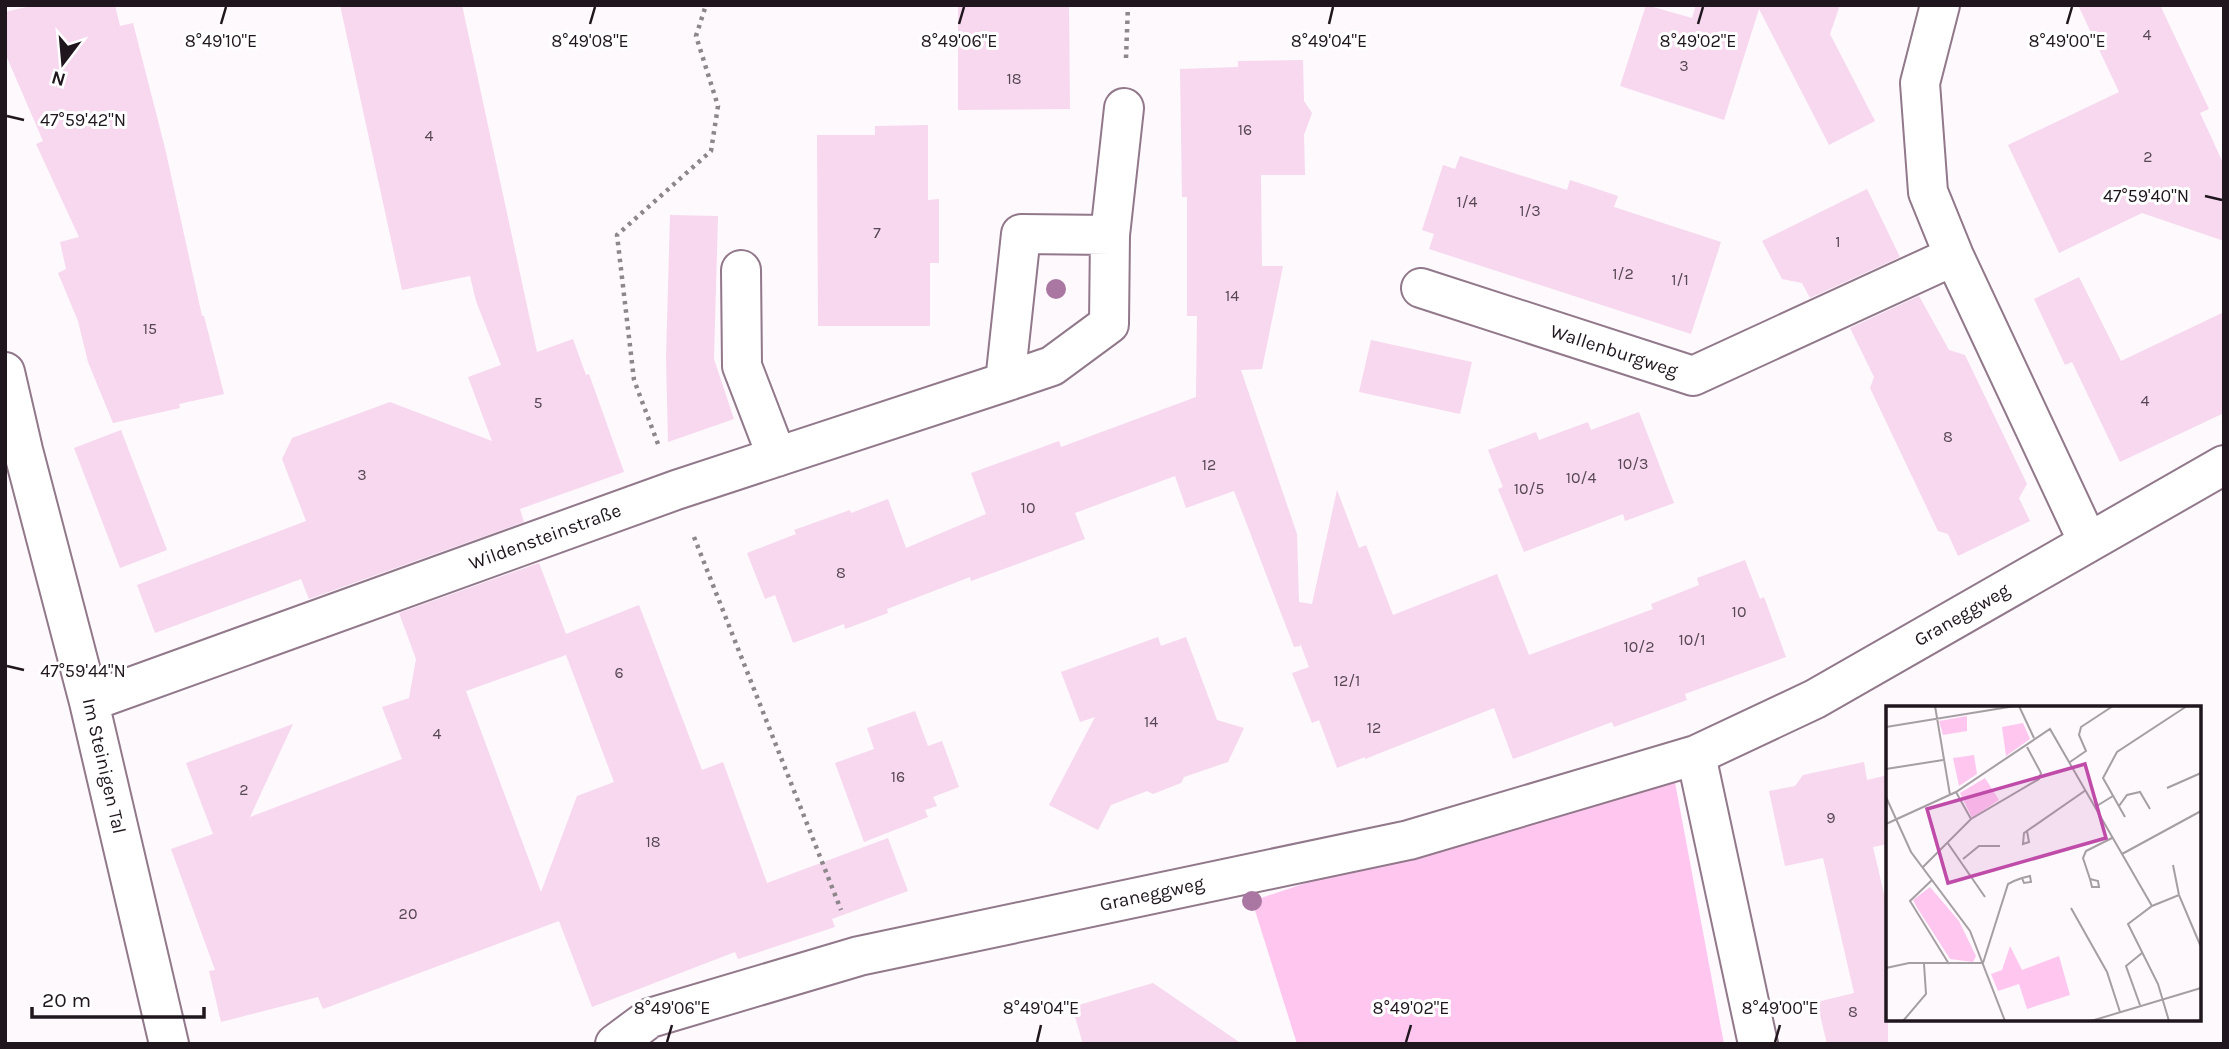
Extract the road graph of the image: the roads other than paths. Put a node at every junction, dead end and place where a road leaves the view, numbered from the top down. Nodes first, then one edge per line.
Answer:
1 (1940, 5) edge
2 (1124, 108) dead end
3 (1110, 235) junction
4 (1955, 256) junction
5 (741, 270) dead end
6 (1421, 288) dead end
7 (5, 372) edge
8 (1005, 382) junction
9 (14, 452) edge
10 (777, 457) junction
11 (2224, 465) edge
12 (2088, 542) junction
13 (89, 702) junction
14 (1696, 755) junction
15 (614, 1043) edge
16 (169, 1044) edge
17 (1758, 1044) edge

1 - 4 street
2 - 3 street
3 - 8 street, Wildensteinstraße
3 - 8 street
4 - 6 street, Wallenburgweg
4 - 12 street
5 - 10 street
7 - 9 street, Im Steinigen Tal
8 - 10 street, Wildensteinstraße
9 - 13 street, Im Steinigen Tal
10 - 13 street, Wildensteinstraße
11 - 12 street, Graneggweg
12 - 14 street, Graneggweg
13 - 16 street, Im Steinigen Tal
14 - 15 street, Graneggweg
14 - 17 street

